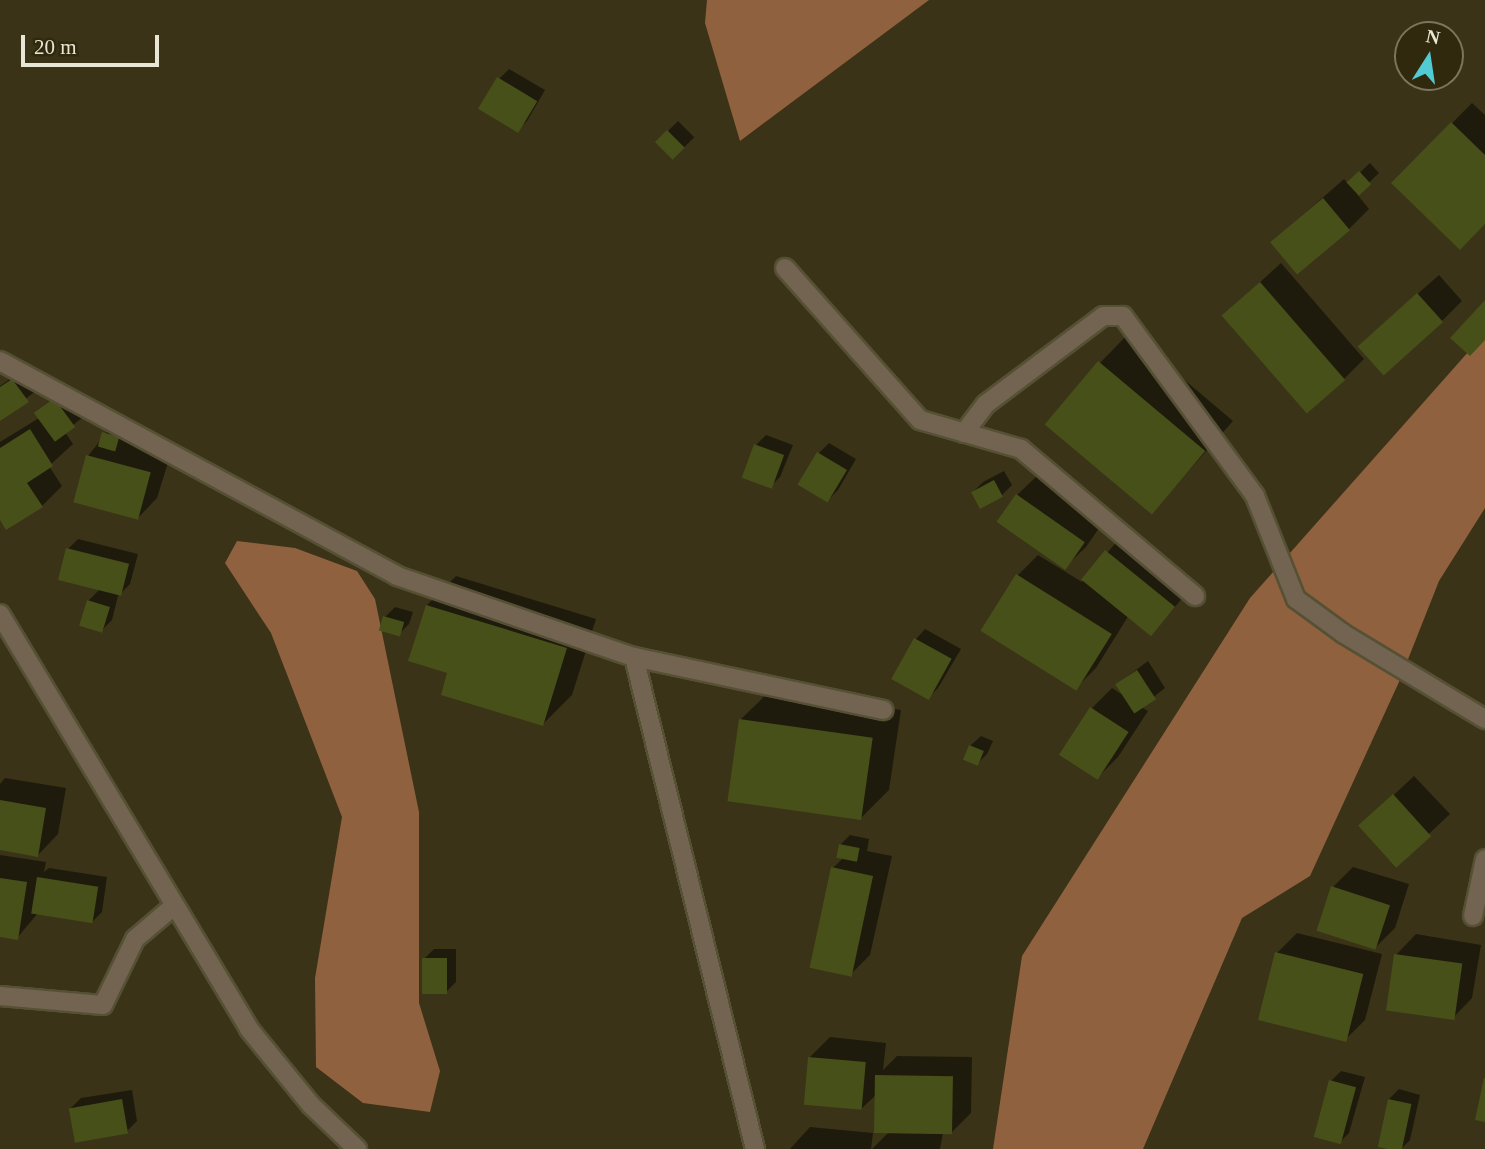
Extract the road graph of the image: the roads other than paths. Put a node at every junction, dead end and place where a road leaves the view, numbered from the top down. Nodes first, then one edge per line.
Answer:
1 (785, 268) dead end
2 (0, 361) edge
3 (964, 433) junction
4 (1195, 596) dead end
5 (0, 614) edge
6 (634, 657) junction
7 (883, 710) dead end
8 (1485, 719) edge
9 (1485, 859) edge
10 (175, 905) junction
11 (1473, 916) dead end
12 (0, 996) edge
13 (357, 1149) edge
14 (755, 1149) edge

1 - 3 street
2 - 6 street
3 - 4 street
3 - 8 street
5 - 10 street
6 - 7 street
6 - 14 street
9 - 11 street
10 - 12 street
10 - 13 street

